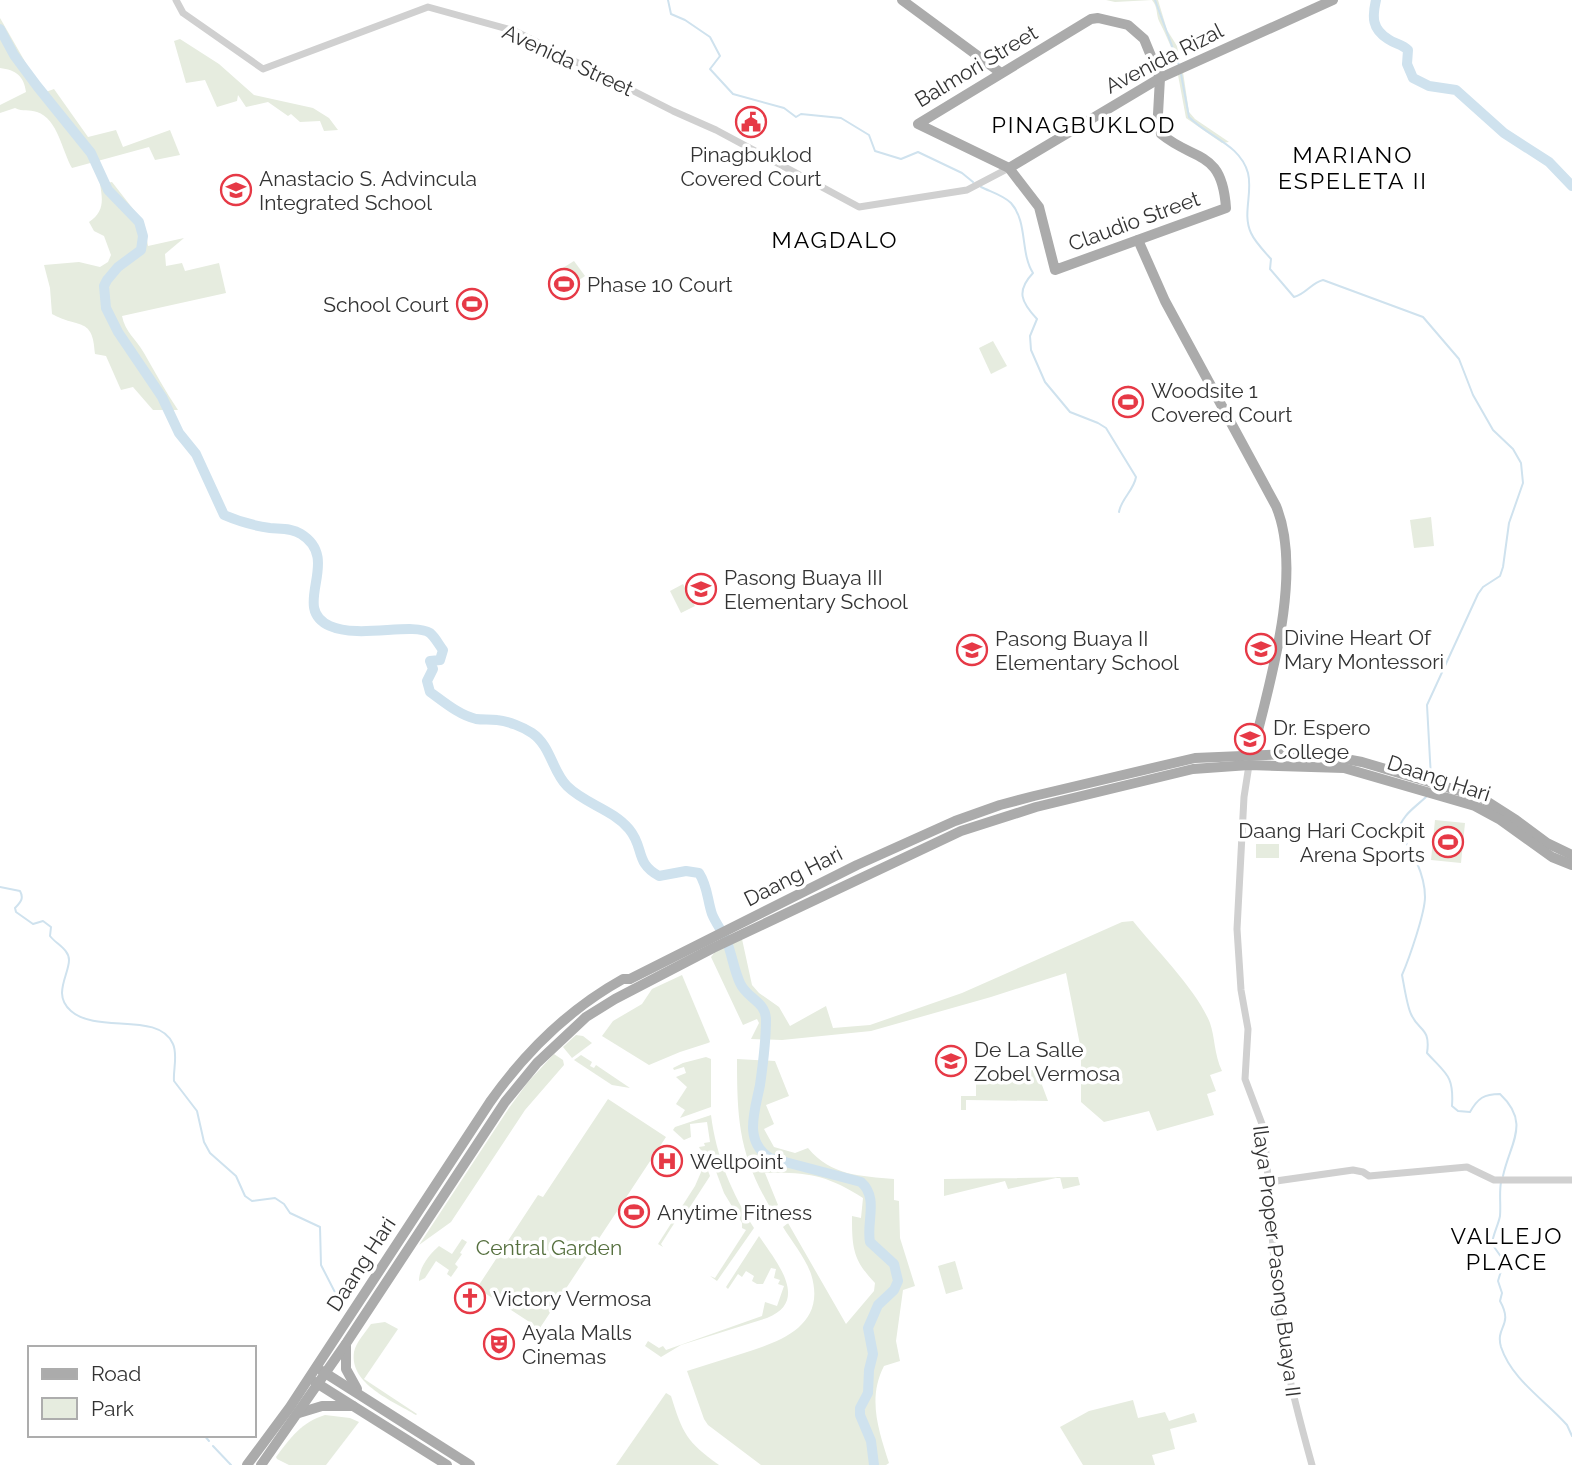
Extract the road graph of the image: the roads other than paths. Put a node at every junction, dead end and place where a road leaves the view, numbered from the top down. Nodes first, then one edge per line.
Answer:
1 (176, 0) edge
2 (902, 0) edge
3 (1333, 0) edge
4 (1001, 73) junction
5 (1160, 78) junction
6 (1009, 168) junction
7 (859, 207) joint
8 (1138, 240) junction
9 (1252, 754) junction
10 (1249, 765) junction
11 (1417, 784) junction
12 (1443, 791) junction
13 (1572, 855) edge
14 (1572, 865) edge
15 (738, 931) junction
16 (711, 944) junction
17 (1572, 1180) edge
18 (1269, 1182) junction
19 (347, 1342) junction
20 (321, 1370) junction
21 (314, 1381) junction
22 (359, 1393) junction
23 (356, 1406) junction
24 (299, 1413) junction
25 (247, 1465) edge
26 (261, 1465) edge
27 (447, 1465) edge
28 (470, 1465) edge
29 (1312, 1465) edge

1 - 7 street, Avenida Street
2 - 4 main road
3 - 5 main road, Avenida Rizal
4 - 5 main road, Balmori Street
4 - 6 main road, Balmori Street
5 - 6 main road, Avenida Rizal
5 - 8 main road, Claudio Street
6 - 7 street, Avenida Rizal
6 - 8 main road, Claudio Street
8 - 9 main road
9 - 11 main road, Daang Hari
9 - 15 main road, Daang Hari
10 - 11 main road, Daang Hari
10 - 15 main road, Daang Hari
10 - 18 street, Ilaya Proper Pasong Buaya II
11 - 12 main road, Daang Hari
12 - 13 main road, Daang Hari
12 - 14 main road, Daang Hari
15 - 16 main road, Daang Hari
16 - 19 main road, Daang Hari
16 - 20 main road, Daang Hari
17 - 18 street
18 - 29 street, Ilaya Proper Pasong Buaya II
19 - 20 main road, Daang Hari
19 - 22 main road
20 - 21 main road, Daang Hari
20 - 22 main road
21 - 23 main road
21 - 24 main road, Daang Hari
21 - 25 main road, Daang Hari
22 - 28 main road
23 - 24 main road
23 - 27 main road
24 - 26 main road, Daang Hari

